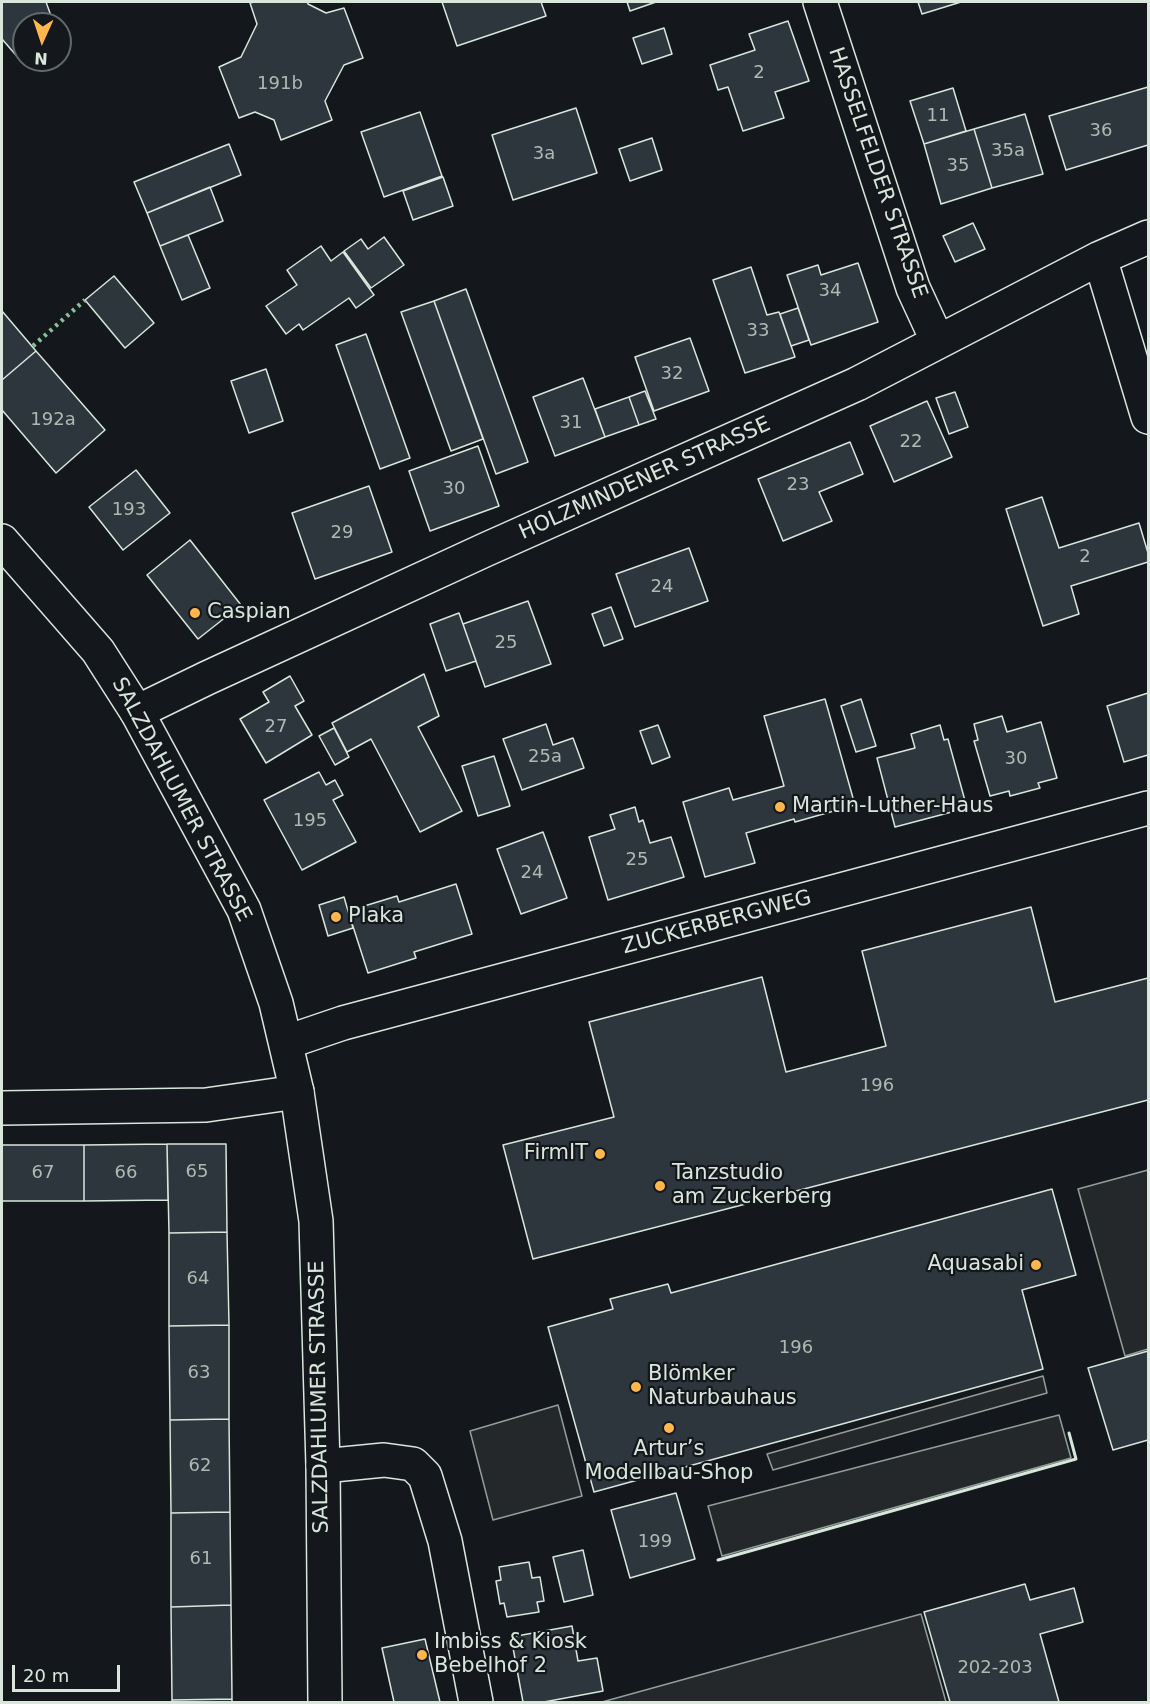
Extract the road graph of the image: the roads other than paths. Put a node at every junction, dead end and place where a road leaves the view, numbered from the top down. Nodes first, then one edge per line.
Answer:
1 (819, 2) edge
2 (1149, 237) edge
3 (1100, 258) junction
4 (938, 342) junction
5 (1149, 417) edge
6 (2, 541) edge
7 (137, 712) junction
8 (1149, 808) edge
9 (287, 1042) junction
10 (297, 1092) junction
11 (2, 1108) edge
12 (323, 1466) junction
13 (325, 1702) edge
14 (476, 1702) edge

1 - 4 street, HASSELFELDER STRASSE
2 - 3 street, HOLZMINDENER STRASSE
3 - 4 street, HOLZMINDENER STRASSE
3 - 5 street
4 - 7 street, HOLZMINDENER STRASSE
6 - 7 street, SALZDAHLUMER STRASSE
7 - 9 street, SALZDAHLUMER STRASSE
8 - 9 street, ZUCKERBERGWEG
9 - 10 street, SALZDAHLUMER STRASSE
10 - 11 street
10 - 12 street, SALZDAHLUMER STRASSE
12 - 13 street, SALZDAHLUMER STRASSE
12 - 14 street

